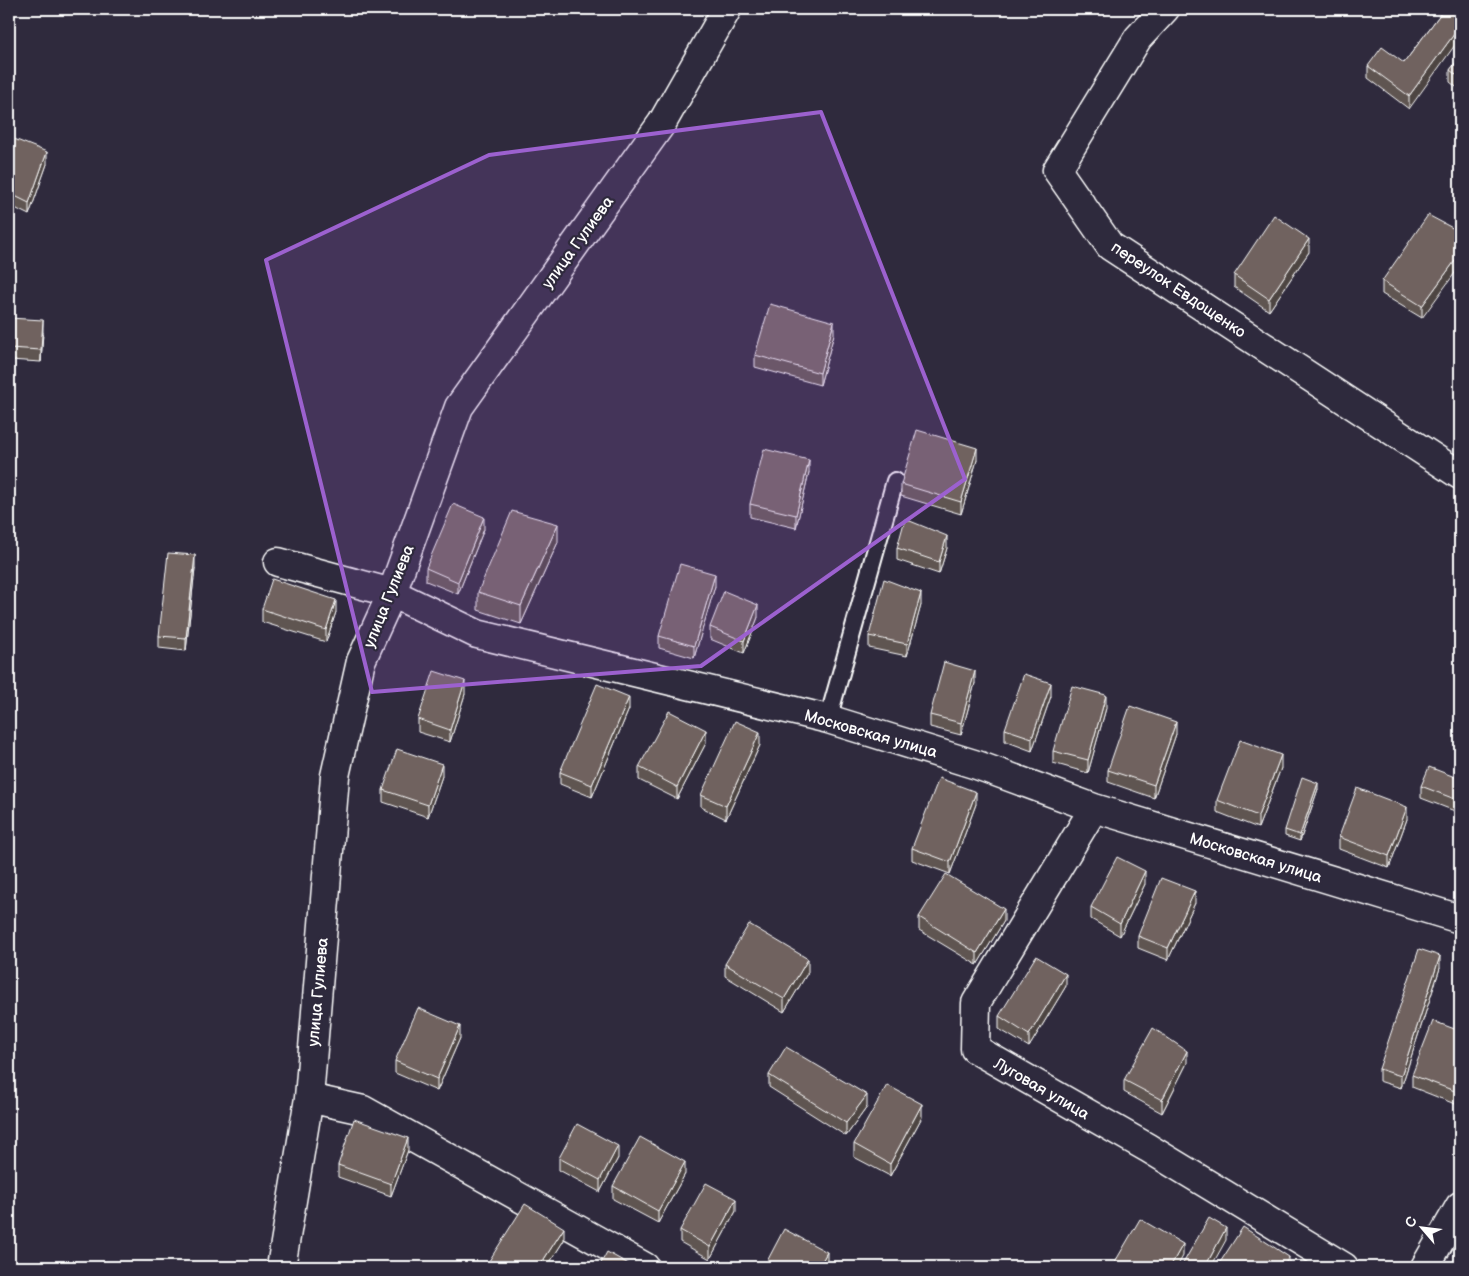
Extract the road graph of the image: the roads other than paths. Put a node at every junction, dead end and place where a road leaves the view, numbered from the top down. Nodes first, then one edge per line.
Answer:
1 (727, 9) edge
2 (1165, 9) edge
3 (1460, 475) edge
4 (895, 480) dead end
5 (278, 562) dead end
6 (392, 593) junction
7 (828, 719) junction
8 (1094, 808) junction
9 (1460, 919) edge
10 (309, 1098) junction
11 (1460, 1206) edge
12 (281, 1267) edge
13 (645, 1267) edge
14 (1344, 1267) edge
15 (1425, 1267) edge

1 - 6 street, улица Гулиева
2 - 3 street, переулок Евдощенко
4 - 7 lane
5 - 6 street, Московская улица
6 - 7 street, Московская улица
6 - 10 street, улица Гулиева
7 - 8 street, Московская улица
8 - 9 street, Московская улица
8 - 14 street, Луговая улица
10 - 12 street, улица Гулиева
10 - 13 street
11 - 15 street

